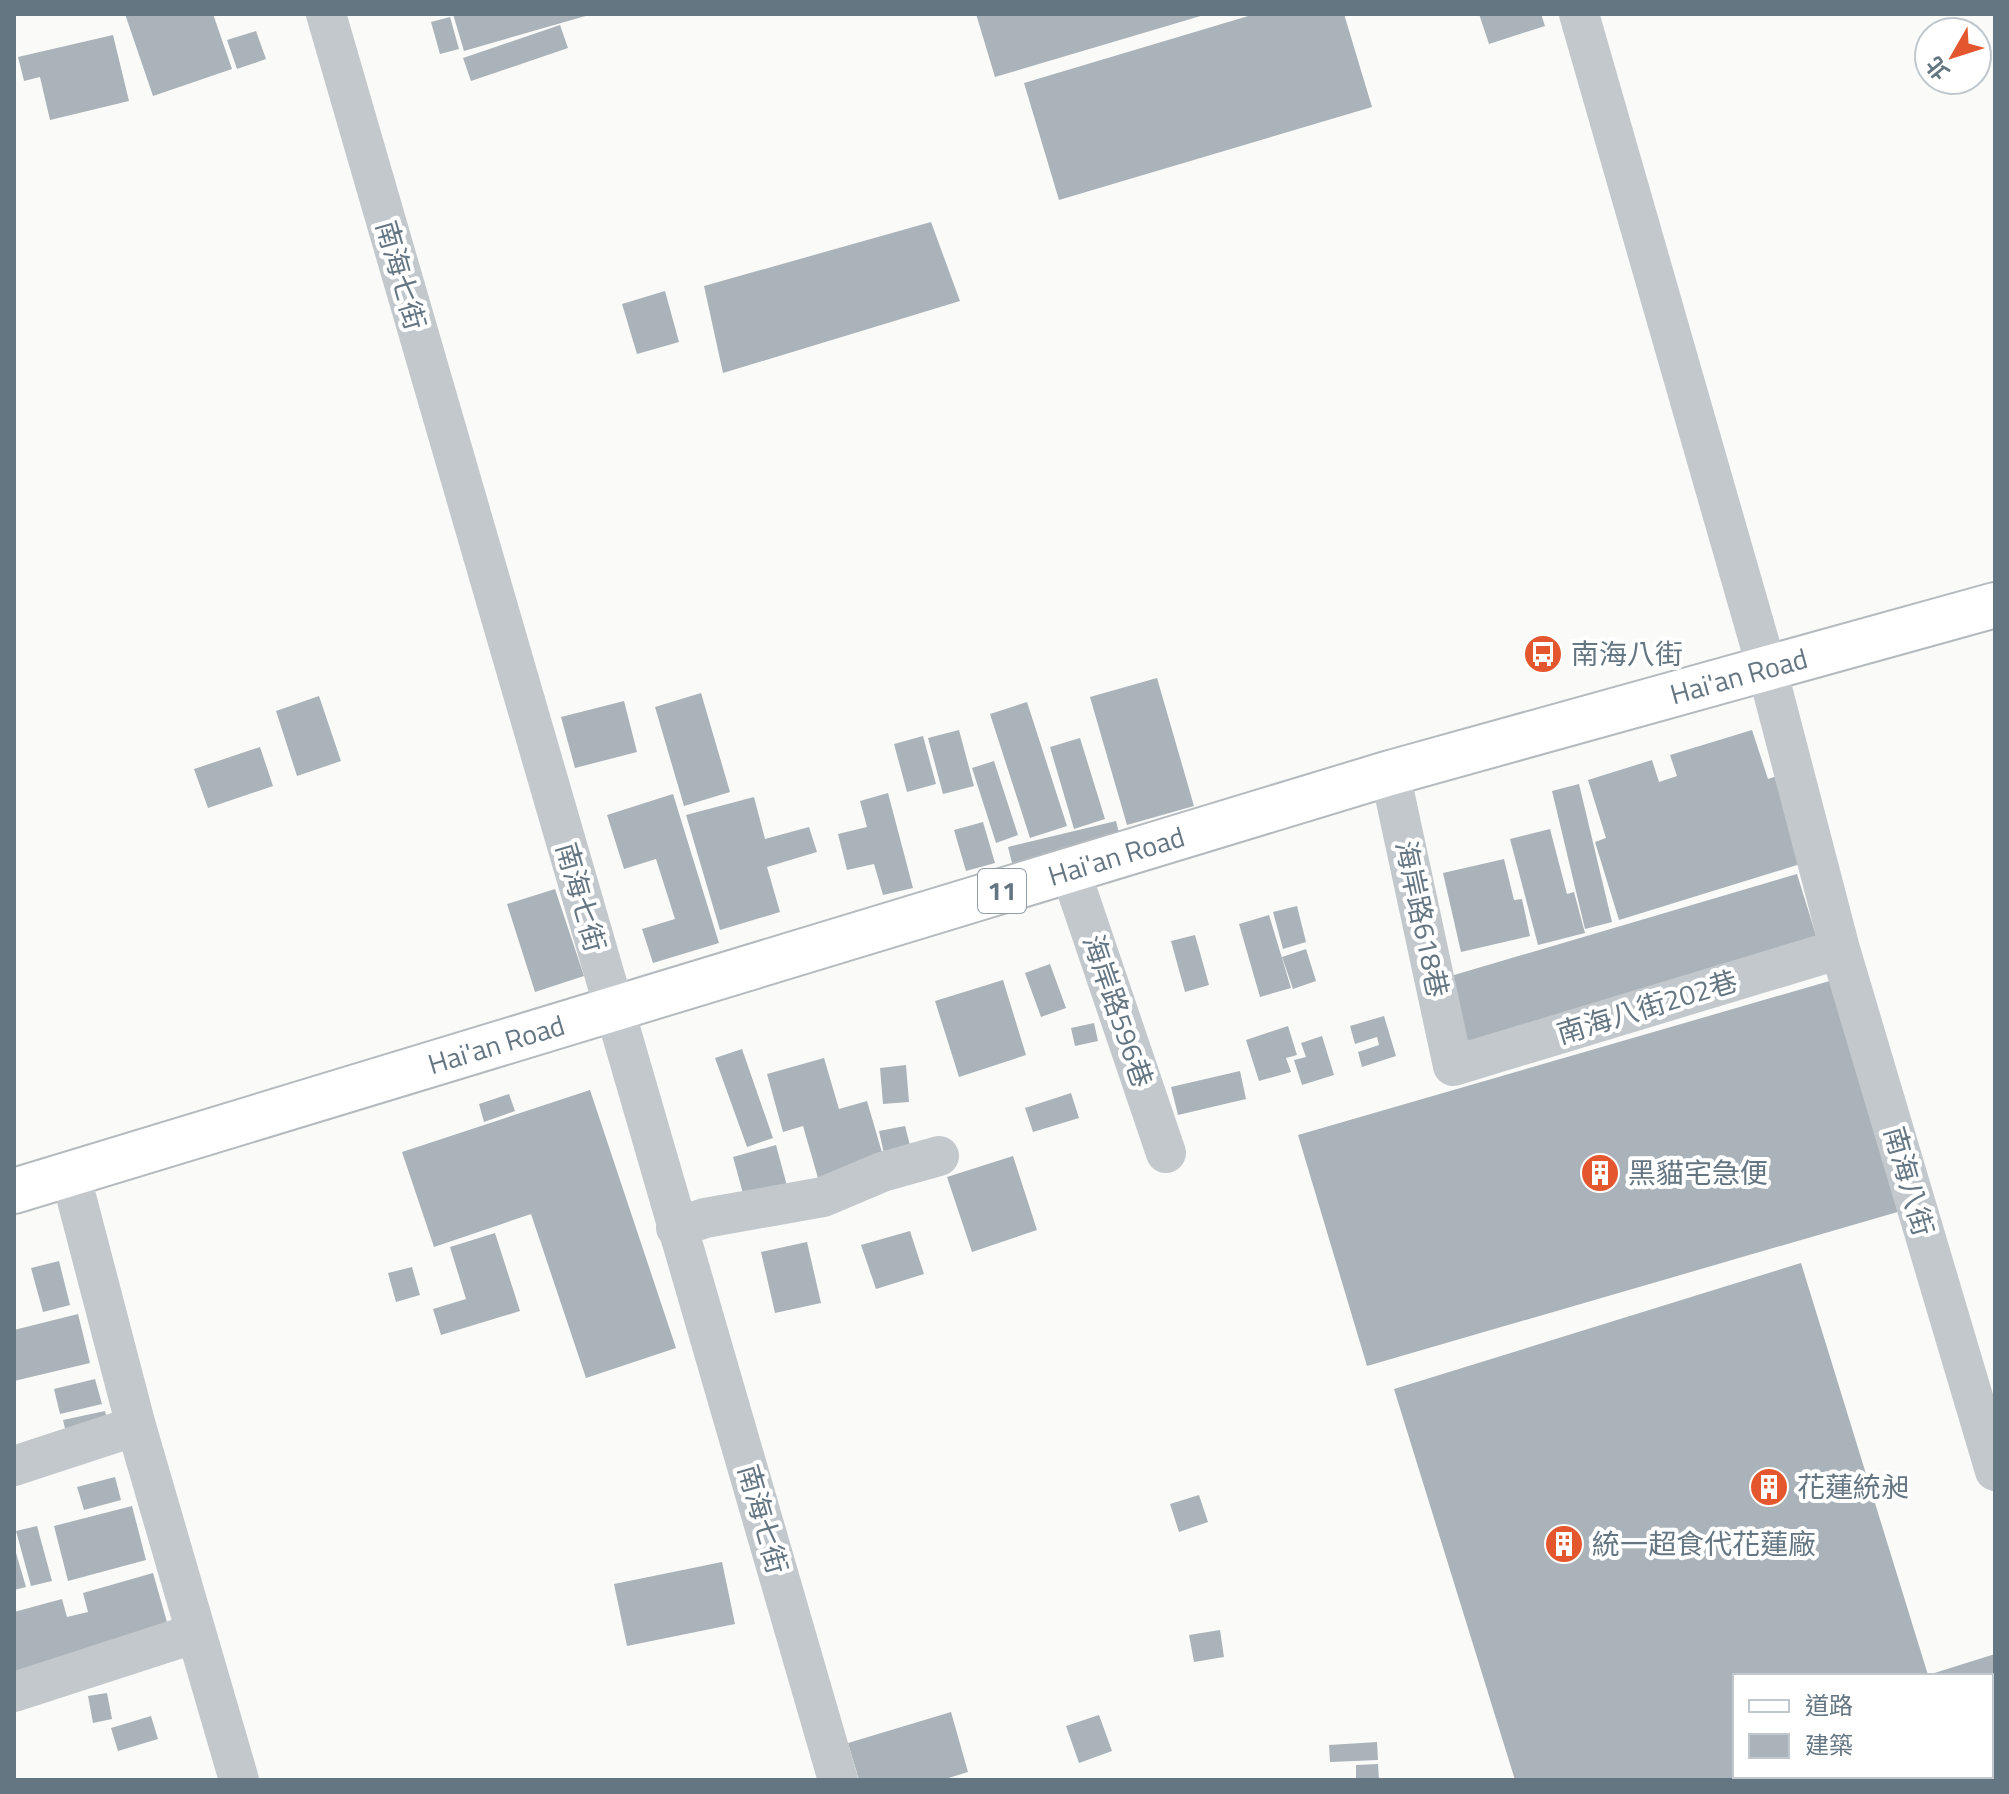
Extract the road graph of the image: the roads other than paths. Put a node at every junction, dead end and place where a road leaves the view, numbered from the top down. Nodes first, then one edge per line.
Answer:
1 (326, 14) edge
2 (1579, 14) edge
3 (1995, 605) edge
4 (1767, 669) junction
5 (1390, 773) junction
6 (1070, 870) junction
7 (1840, 949) junction
8 (613, 1011) junction
9 (1453, 1066) joint
10 (1166, 1153) dead end
11 (939, 1156) dead end
12 (71, 1177) junction
13 (14, 1191) edge
14 (676, 1228) junction
15 (136, 1426) junction
16 (14, 1466) edge
17 (1995, 1471) edge
18 (196, 1633) junction
19 (14, 1692) edge
20 (239, 1780) edge
21 (838, 1780) edge

1 - 8 street, 南海七街
2 - 4 street, 南海八街
3 - 4 main road, Hai'an Road / 11
4 - 5 main road, Hai'an Road / 11
4 - 7 street, 南海八街
5 - 6 main road, Hai'an Road / 11
5 - 9 street, 海岸路618巷
6 - 8 main road, Hai'an Road / 11
6 - 10 street, 海岸路596巷
7 - 9 street, 南海八街202巷
7 - 17 street, 南海八街
8 - 12 main road, Hai'an Road / 11
8 - 14 street, 南海七街
11 - 14 street
12 - 13 main road, Hai'an Road / 11
12 - 15 street
14 - 21 street, 南海七街
15 - 16 street
15 - 18 street
18 - 19 street
18 - 20 street

